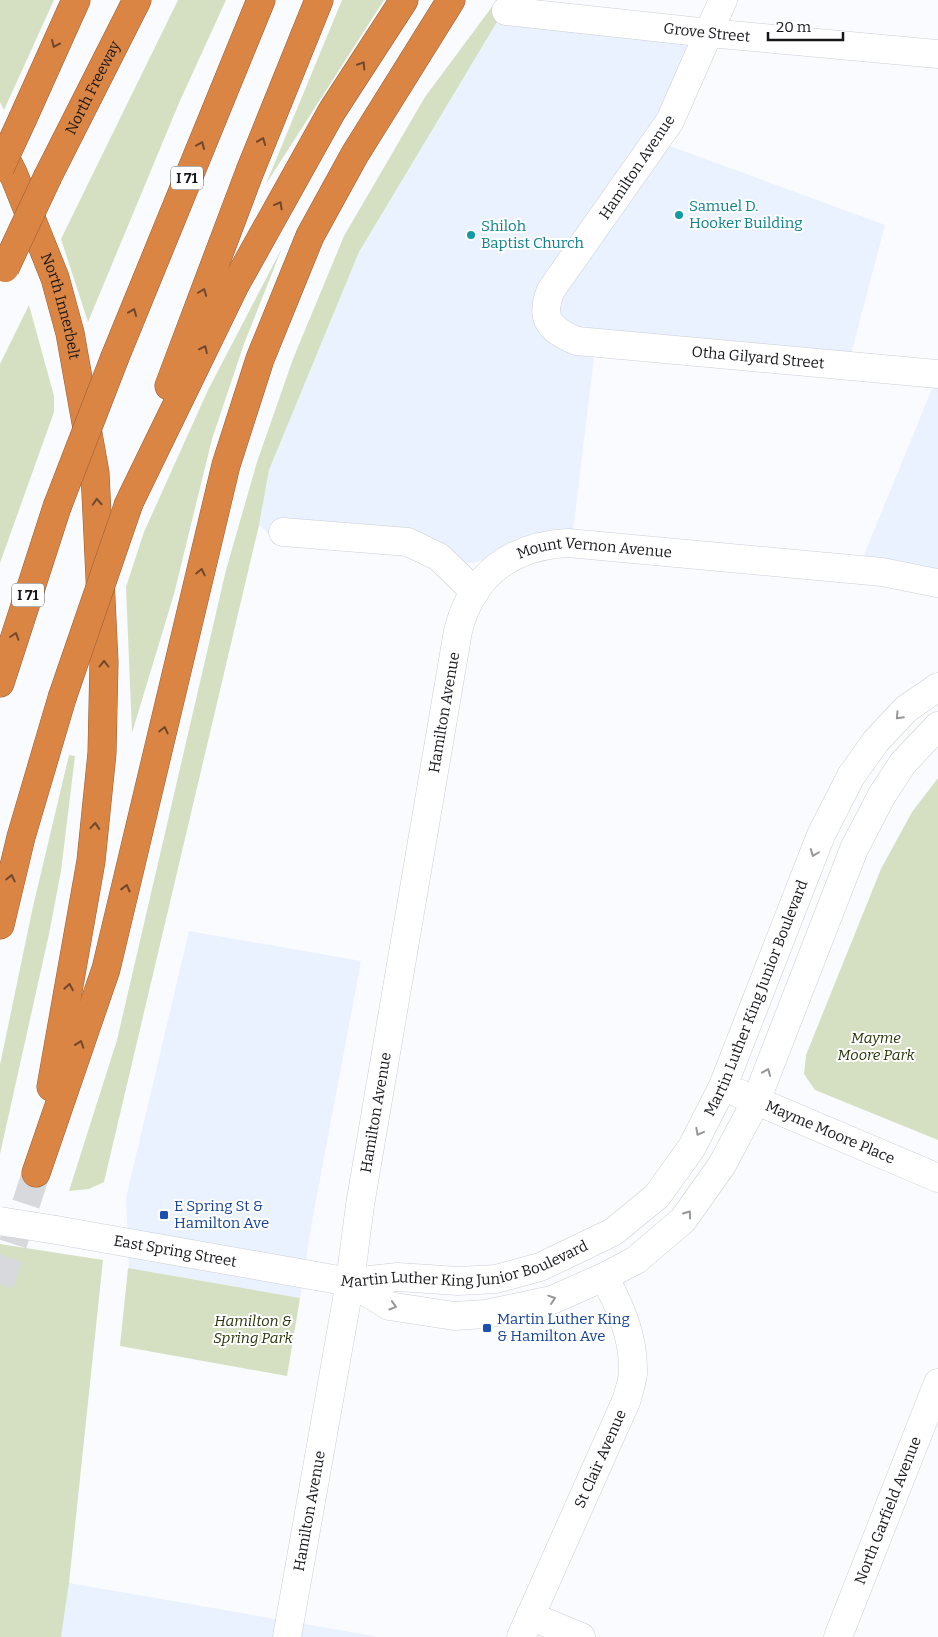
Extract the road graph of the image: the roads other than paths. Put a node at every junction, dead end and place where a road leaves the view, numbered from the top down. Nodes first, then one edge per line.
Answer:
1 (76, 0) edge
2 (137, 0) edge
3 (262, 0) edge
4 (319, 0) edge
5 (404, 0) edge
6 (451, 0) edge
7 (458, 0) edge
8 (723, 0) edge
9 (506, 11) dead end
10 (709, 33) junction
11 (421, 46) junction
12 (938, 54) edge
13 (0, 148) edge
14 (0, 168) edge
15 (3, 273) edge
16 (577, 341) joint
17 (938, 374) edge
18 (129, 503) junction
19 (283, 532) dead end
20 (938, 583) edge
21 (475, 592) junction
22 (0, 683) edge
23 (938, 687) edge
24 (938, 726) edge
25 (0, 925) edge
26 (723, 1086) junction
27 (756, 1101) junction
28 (938, 1178) edge
29 (0, 1221) edge
30 (604, 1276) junction
31 (350, 1282) junction
32 (938, 1383) edge
33 (526, 1627) edge
34 (288, 1637) edge
35 (581, 1637) edge
36 (838, 1637) edge

1 -> 14 highway, bridge
2 - 15 highway, North Freeway, bridge
22 -> 3 highway, I 71, bridge
18 -> 4 highway
18 -> 5 highway
6 - 11 highway
7 - 11 highway
8 - 10 street, Hamilton Avenue
9 - 10 street, Grove Street
10 - 12 street, Grove Street
10 - 16 street, Hamilton Avenue
11 - 13 highway, North Innerbelt
16 - 17 street, Otha Gilyard Street
25 -> 18 highway, bridge
19 - 21 street
20 - 21 street, Mount Vernon Avenue
21 - 31 street, Hamilton Avenue
23 -> 26 street, Martin Luther King Junior Boulevard
27 -> 24 street, Martin Luther King Junior Boulevard
26 - 27 street, Mayme Moore Place
26 -> 31 street, Martin Luther King Junior Boulevard
27 - 28 street, Mayme Moore Place
30 -> 27 street, Martin Luther King Junior Boulevard
29 - 31 street, East Spring Street, bridge
31 -> 30 street, Martin Luther King Junior Boulevard
30 - 33 street, St Clair Avenue
31 - 34 street, Hamilton Avenue
32 - 36 street, North Garfield Avenue
33 - 35 street

